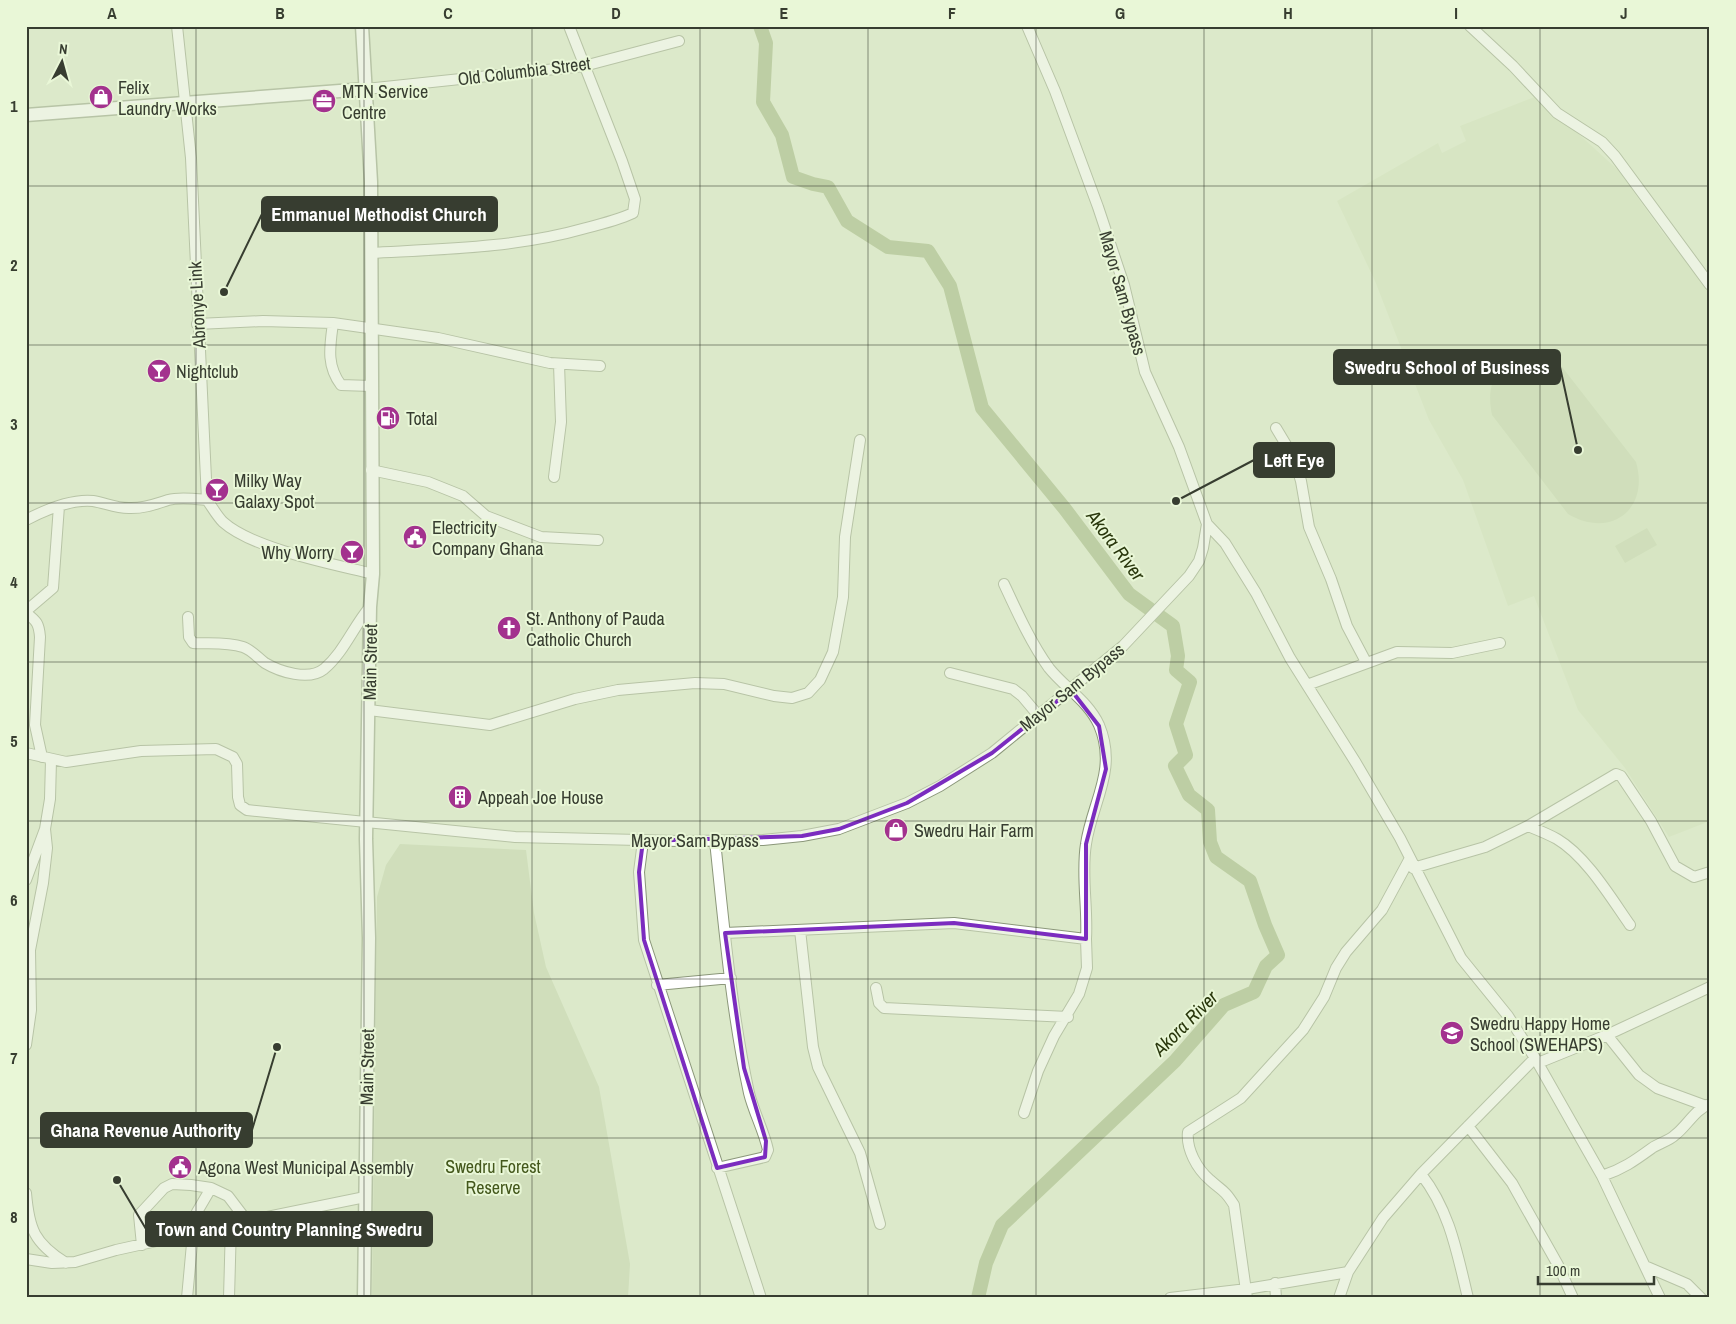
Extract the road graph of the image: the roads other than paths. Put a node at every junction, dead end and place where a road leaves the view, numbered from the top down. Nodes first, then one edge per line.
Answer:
1 (176, 26) edge
2 (362, 26) edge
3 (569, 26) edge
4 (1028, 26) edge
5 (1470, 26) edge
6 (679, 41) dead end
7 (584, 66) junction
8 (366, 89) junction
9 (187, 103) junction
10 (26, 115) edge
11 (371, 253) junction
12 (1710, 285) edge
13 (333, 323) junction
14 (197, 324) junction
15 (372, 328) junction
16 (559, 364) junction
17 (600, 366) dead end
18 (371, 386) junction
19 (1276, 428) dead end
20 (860, 440) dead end
21 (371, 470) junction
22 (554, 477) dead end
23 (207, 500) junction
24 (59, 506) junction
25 (26, 520) edge
26 (1207, 524) junction
27 (598, 540) dead end
28 (373, 574) junction
29 (1004, 584) dead end
30 (370, 608) junction
31 (26, 612) edge
32 (188, 617) dead end
33 (1500, 643) dead end
34 (1366, 662) junction
35 (950, 673) dead end
36 (1307, 685) junction
37 (1071, 690) junction
38 (370, 710) junction
39 (1038, 715) junction
40 (26, 753) edge
41 (46, 759) junction
42 (367, 822) junction
43 (1528, 826) junction
44 (45, 829) junction
45 (643, 841) junction
46 (715, 841) junction
47 (1411, 864) junction
48 (1710, 872) edge
49 (26, 880) edge
50 (1630, 925) dead end
51 (800, 930) junction
52 (725, 933) junction
53 (1086, 939) junction
54 (28, 949) edge
55 (731, 978) junction
56 (657, 985) junction
57 (1710, 986) edge
58 (876, 988) dead end
59 (1068, 1017) junction
60 (1606, 1035) junction
61 (26, 1045) edge
62 (1536, 1060) junction
63 (1708, 1105) edge
64 (1024, 1113) dead end
65 (1468, 1126) junction
66 (717, 1168) junction
67 (1421, 1174) junction
68 (1602, 1176) junction
69 (211, 1188) junction
70 (26, 1193) edge
71 (365, 1197) junction
72 (247, 1220) junction
73 (231, 1224) junction
74 (880, 1224) dead end
75 (193, 1234) junction
76 (142, 1245) junction
77 (26, 1259) edge
78 (66, 1262) junction
79 (1645, 1266) junction
80 (1348, 1272) junction
81 (1275, 1283) junction
82 (1247, 1293) edge
83 (187, 1298) edge
84 (229, 1298) edge
85 (364, 1298) edge
86 (761, 1298) edge
87 (1170, 1298) edge
88 (1276, 1298) edge
89 (1340, 1298) edge
90 (1468, 1298) edge
91 (1573, 1298) edge
92 (1660, 1298) edge
93 (1701, 1298) edge

1 - 9 street, Abronye Link
2 - 8 main road, Main Street
3 - 7 street
4 - 26 street, Mayor Sam Bypass
5 - 12 street
6 - 7 street, Old Columbia Street
7 - 8 street, Old Columbia Street
7 - 11 street
8 - 9 main road
8 - 11 main road, Main Street
9 - 10 main road
9 - 14 street, Abronye Link
11 - 15 main road, Main Street
13 - 14 street
13 - 15 street
13 - 18 street
14 - 23 street, Abronye Link
15 - 16 street
15 - 18 main road, Main Street
16 - 17 street
16 - 22 street
18 - 21 main road, Main Street
19 - 34 street
20 - 38 street
21 - 27 street
21 - 28 main road, Main Street
23 - 24 street
23 - 28 street
24 - 25 street
24 - 31 street
26 - 36 street
26 - 37 street, Mayor Sam Bypass
28 - 30 main road, Main Street
29 - 37 street
30 - 32 street
30 - 38 main road, Main Street
31 - 41 street
33 - 34 street
34 - 36 street
35 - 39 street
36 - 47 street
37 - 39 street, Mayor Sam Bypass
37 - 53 street
38 - 42 main road, Main Street
39 - 46 street, Mayor Sam Bypass
40 - 41 street
41 - 42 street, Mayor Sam Bypass
41 - 44 street
42 - 45 street, Mayor Sam Bypass
42 - 71 main road, Main Street
43 - 47 street
43 - 48 street
43 - 50 street
44 - 49 street
44 - 54 street
45 - 46 street, Mayor Sam Bypass
45 - 56 street
46 - 52 street
47 - 62 street
47 - 82 street
51 - 52 street
51 - 53 street
51 - 74 street
52 - 55 street
53 - 59 street
54 - 61 street
55 - 56 street
55 - 66 street
56 - 66 street
57 - 60 street
58 - 59 street
59 - 64 street
60 - 62 street
60 - 63 street
62 - 65 street
62 - 68 street
63 - 68 street
65 - 67 street
65 - 91 street
66 - 86 street
67 - 80 street
67 - 90 street
68 - 79 street
69 - 72 street
69 - 75 street
69 - 76 street
70 - 78 street
71 - 72 street
71 - 85 main road, Main Street
72 - 73 street
73 - 75 street
73 - 84 street
75 - 76 street
75 - 83 street
76 - 78 street
77 - 78 street
79 - 92 street
79 - 93 street
80 - 81 street
80 - 89 street
81 - 82 street
81 - 88 street
82 - 87 street

